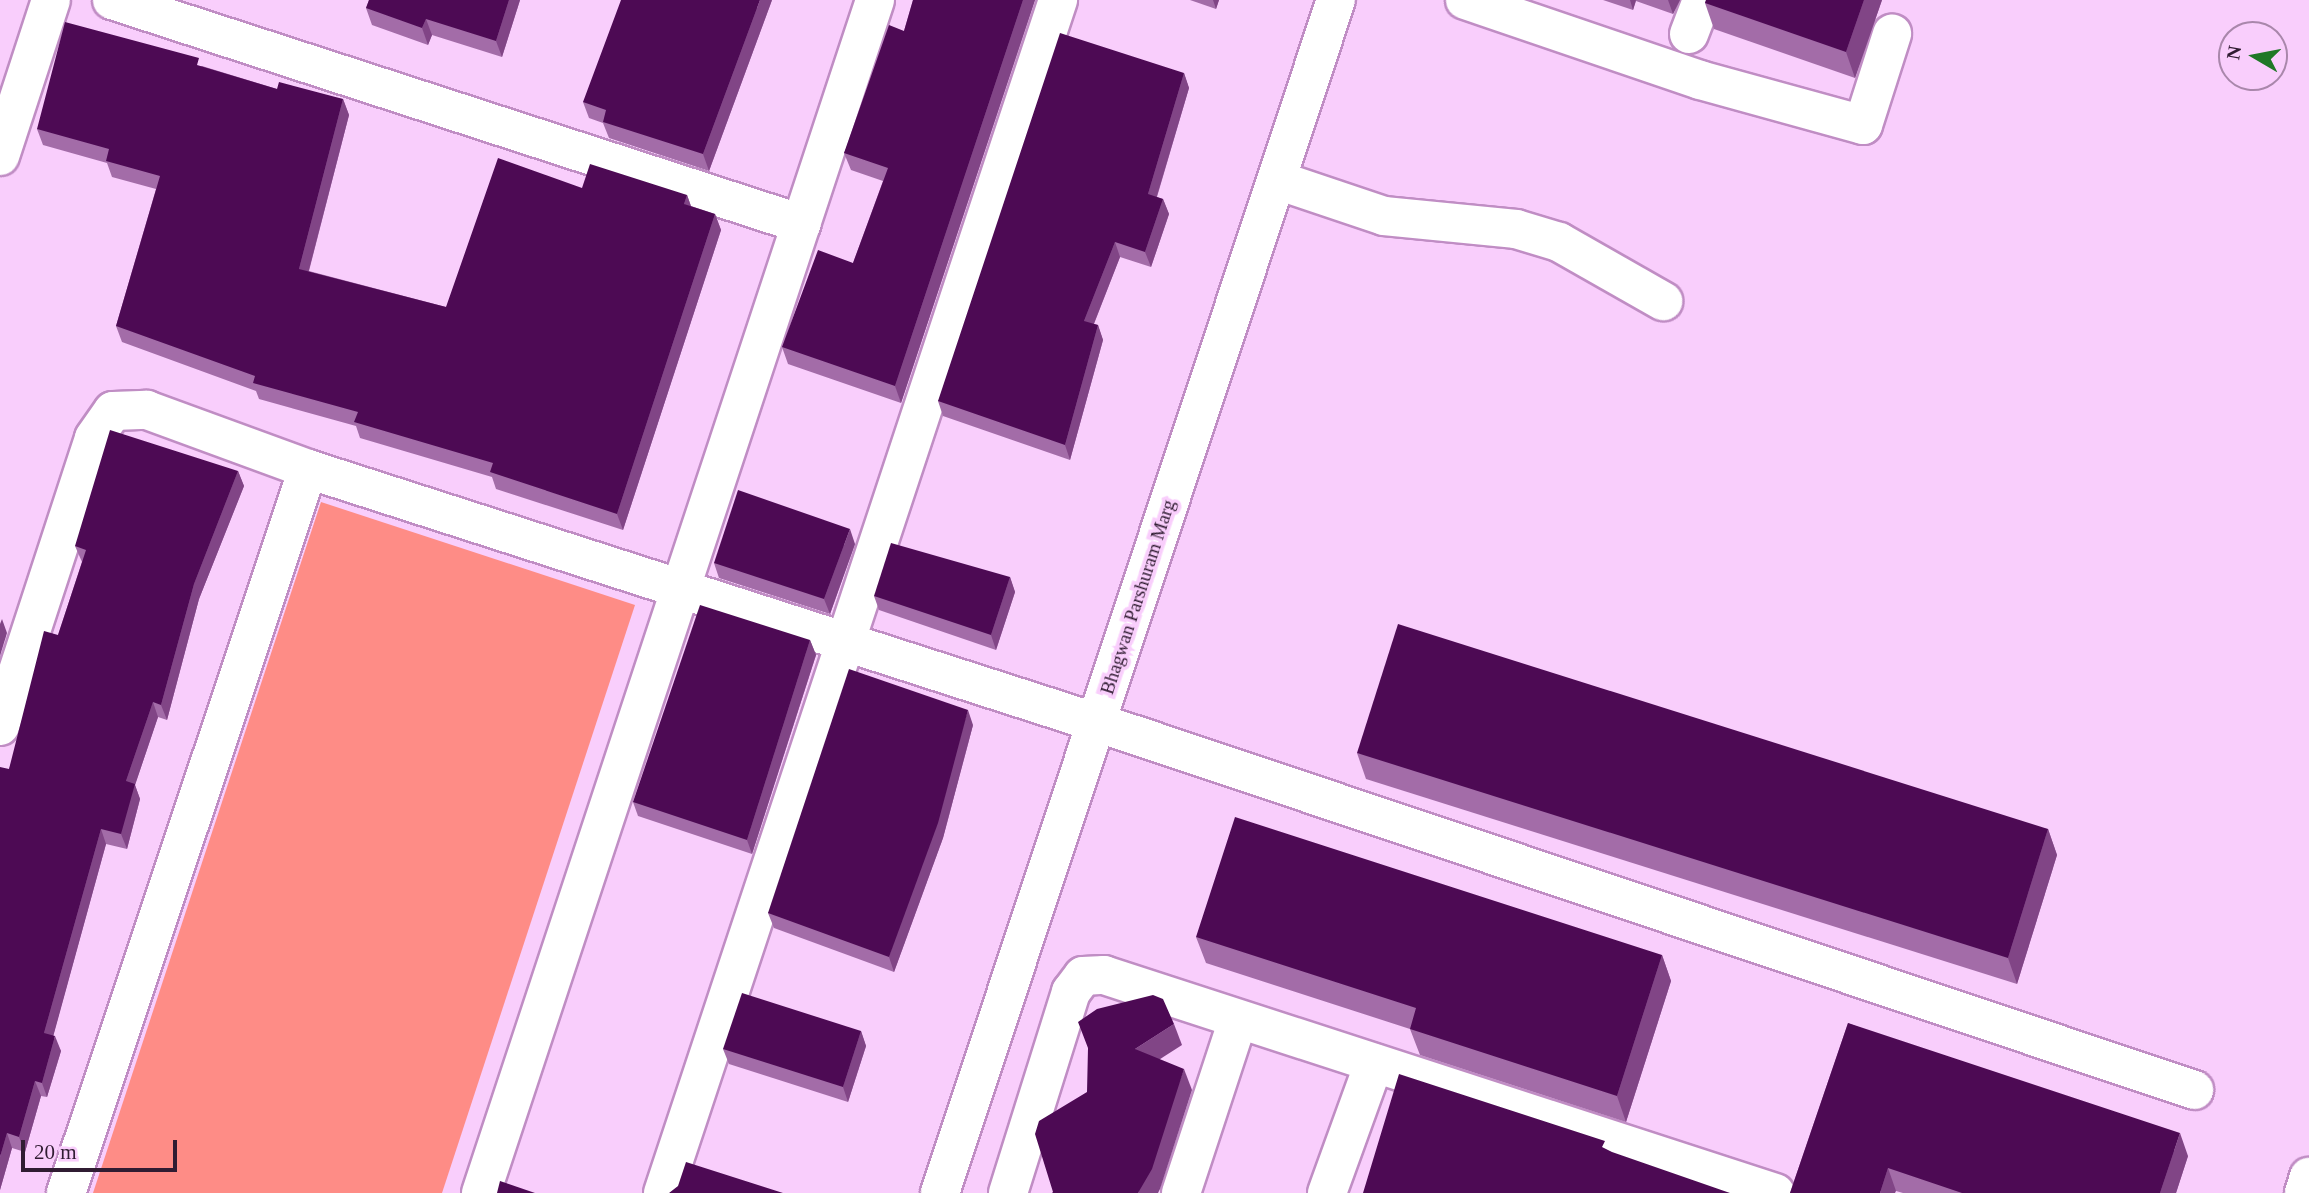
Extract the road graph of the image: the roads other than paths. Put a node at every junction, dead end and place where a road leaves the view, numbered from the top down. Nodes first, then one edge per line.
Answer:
1 (51, 0) edge
2 (112, 0) edge
3 (875, 0) edge
4 (1058, 0) edge
5 (1336, 0) edge
6 (1465, 0) edge
7 (1892, 34) dead end
8 (0, 156) edge
9 (1277, 180) junction
10 (802, 224) junction
11 (1663, 302) dead end
12 (308, 469) junction
13 (682, 589) junction
14 (845, 642) junction
15 (1096, 723) junction
16 (0, 726) edge
17 (1237, 1023) junction
18 (1374, 1063) junction
19 (2193, 1090) dead end
20 (2309, 1177) edge
21 (66, 1193) edge
22 (481, 1193) edge
23 (663, 1193) edge
24 (940, 1193) edge
25 (1007, 1193) edge
26 (1181, 1193) edge
27 (1327, 1193) edge
28 (1775, 1193) edge
29 (2304, 1193) edge

1 - 8 street
2 - 10 street
3 - 10 street
4 - 14 street
5 - 9 street, Bhagwan Parshuram Marg
6 - 7 street
9 - 11 street
9 - 15 street, Bhagwan Parshuram Marg
10 - 13 street
12 - 13 street
12 - 16 street
12 - 21 street
13 - 14 street
13 - 22 street
14 - 15 street
14 - 23 street
15 - 19 street
15 - 24 street, Bhagwan Parshuram Marg
17 - 18 street
17 - 25 street
17 - 26 street
18 - 27 street
18 - 28 street
20 - 29 street

